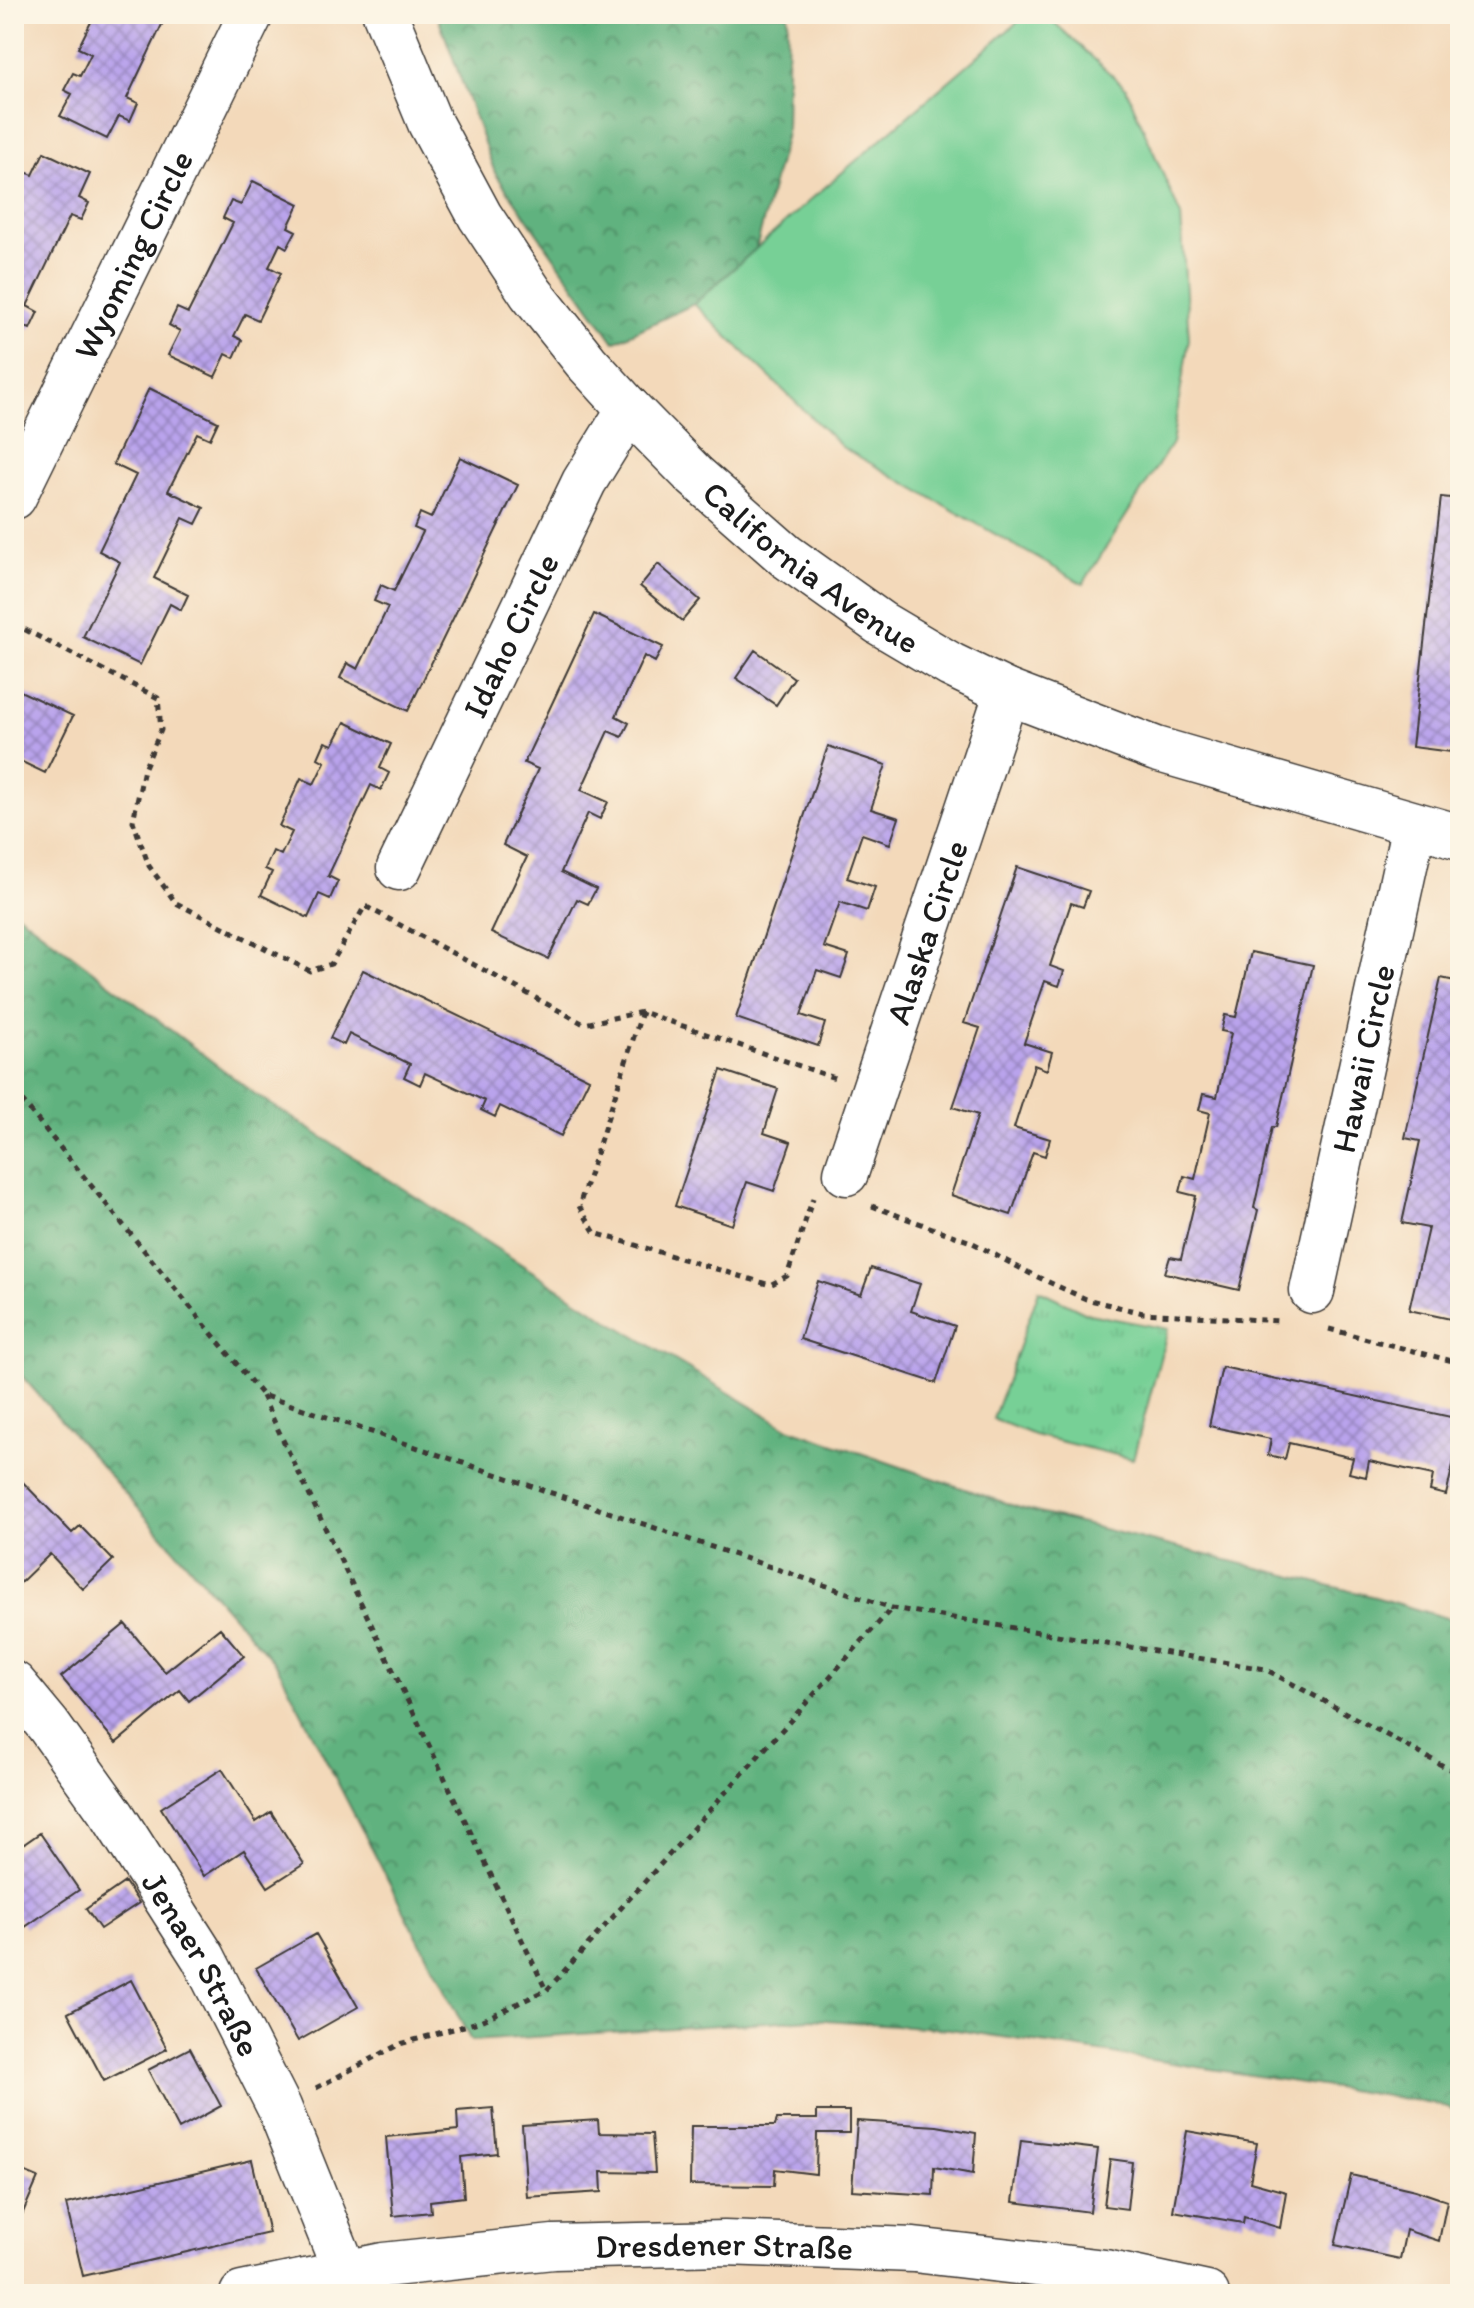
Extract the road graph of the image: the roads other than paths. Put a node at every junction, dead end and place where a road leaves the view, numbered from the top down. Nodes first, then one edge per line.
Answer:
1 (251, 14) edge
2 (385, 14) edge
3 (629, 409) junction
4 (14, 497) edge
5 (1007, 692) junction
6 (1414, 825) junction
7 (1460, 837) edge
8 (399, 868) dead end
9 (844, 1189) road end
10 (1306, 1313) road end
11 (14, 1684) edge
12 (345, 2271) junction
13 (242, 2294) edge
14 (1207, 2294) edge

1 - 4 street, Wyoming Circle
2 - 3 street, California Avenue
3 - 5 street, California Avenue
3 - 8 street, Idaho Circle
5 - 6 street, California Avenue
5 - 9 street, Alaska Circle
6 - 7 street, California Avenue
6 - 10 street, Hawaii Circle
11 - 12 street, Jenaer Straße
12 - 13 street, Dresdener Straße
12 - 14 street, Dresdener Straße

